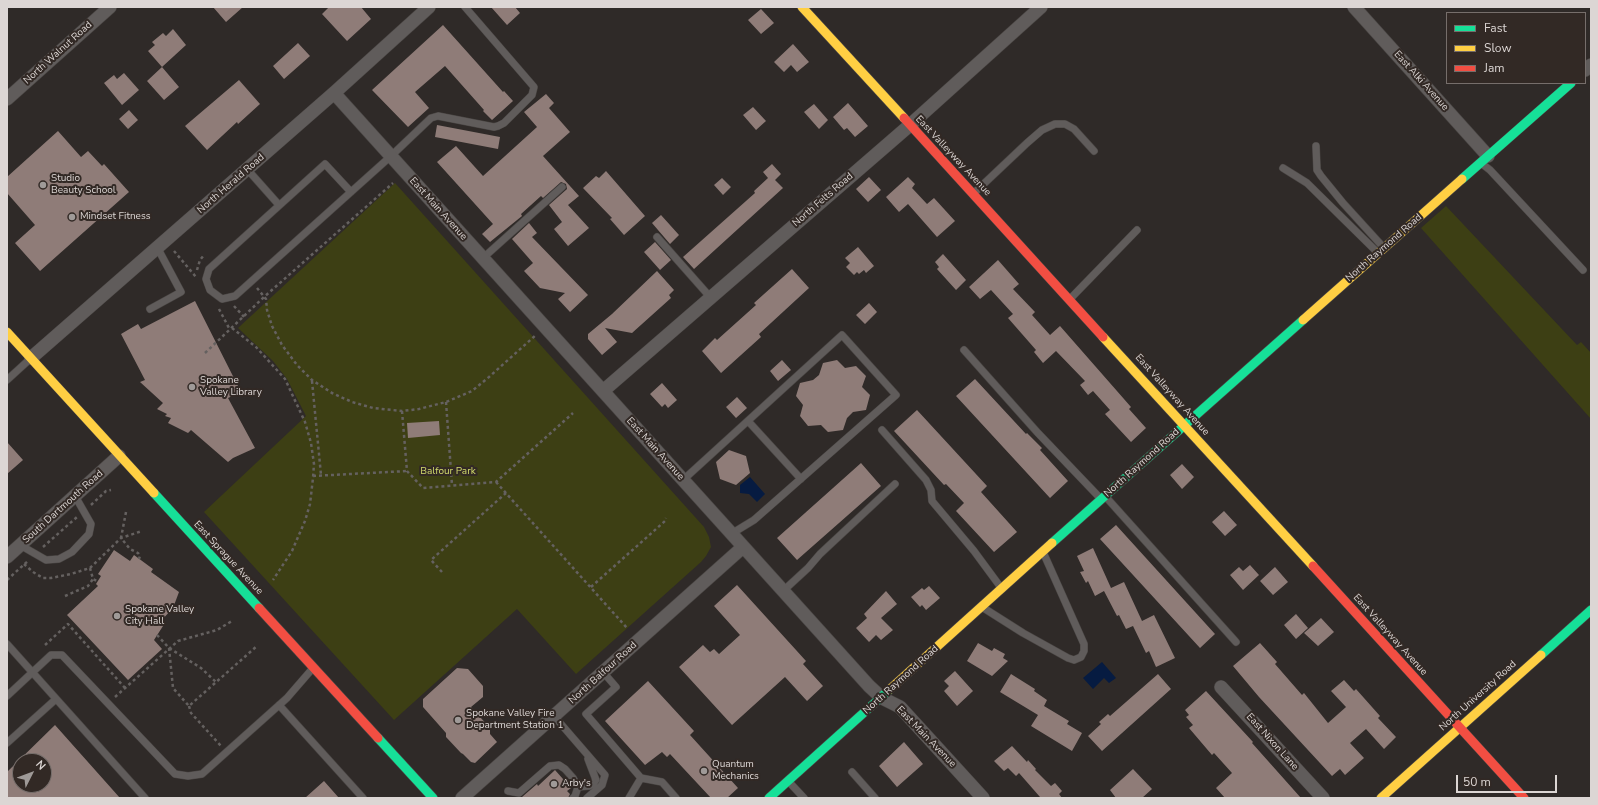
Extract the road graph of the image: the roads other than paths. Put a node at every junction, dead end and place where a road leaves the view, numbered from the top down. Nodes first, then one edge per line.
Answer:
1 (110, 7) edge
2 (429, 7) edge
3 (465, 7) edge
4 (802, 7) edge
5 (1041, 7) edge
6 (1354, 7) edge
7 (1570, 84) edge
8 (334, 93) junction
9 (7, 99) edge
10 (910, 125) junction
11 (1316, 146) dead end
12 (1094, 151) dead end
13 (391, 156) junction
14 (1485, 159) junction
15 (1283, 168) dead end
16 (247, 169) junction
17 (562, 187) dead end
18 (351, 192) junction
19 (973, 194) junction
20 (279, 205) junction
21 (1137, 230) dead end
22 (657, 237) dead end
23 (158, 248) junction
24 (1381, 251) junction
25 (483, 258) junction
26 (1583, 270) dead end
27 (711, 298) junction
28 (1069, 299) junction
29 (150, 309) dead end
30 (7, 332) edge
31 (964, 350) dead end
32 (31, 358) junction
33 (7, 380) edge
34 (603, 391) junction
35 (748, 420) junction
36 (1184, 424) junction
37 (882, 430) dead end
38 (119, 456) junction
39 (801, 479) junction
40 (683, 480) junction
41 (895, 484) dead end
42 (75, 496) junction
43 (1103, 498) junction
44 (731, 534) junction
45 (20, 545) junction
46 (743, 547) junction
47 (1043, 552) junction
48 (7, 557) edge
49 (1002, 589) junction
50 (783, 591) junction
51 (982, 607) junction
52 (1591, 610) edge
53 (1236, 642) dead end
54 (7, 645) edge
55 (313, 668) junction
56 (33, 672) junction
57 (603, 672) junction
58 (1221, 687) dead end
59 (7, 696) edge
60 (882, 698) junction
61 (56, 699) junction
62 (279, 705) junction
63 (554, 716) junction
64 (1459, 728) junction
65 (7, 743) edge
66 (586, 753) junction
67 (852, 772) dead end
68 (641, 778) junction
69 (789, 781) junction
70 (578, 786) junction
71 (508, 790) dead end
72 (145, 798) edge
73 (363, 798) edge
74 (433, 798) edge
75 (462, 798) edge
76 (573, 798) edge
77 (587, 798) edge
78 (629, 798) edge
79 (676, 798) edge
80 (769, 798) edge
81 (804, 798) edge
82 (875, 798) edge
83 (983, 798) edge
84 (1323, 798) edge
85 (1381, 798) edge
86 (1524, 798) edge

1 - 9 street, North Walnut Road
2 - 8 street, North Herald Road
3 - 13 lane
4 - 10 street, East Valleyway Avenue
5 - 10 street, North Felts Road
6 - 14 street, East Alki Avenue
7 - 14 street, North Raymond Road
8 - 13 street, East Main Avenue
8 - 16 street, North Herald Road
10 - 19 street, East Valleyway Avenue
10 - 27 street, North Felts Road
11 - 24 lane
12 - 19 lane
13 - 18 lane
13 - 25 street, East Main Avenue
14 - 24 street, North Raymond Road
14 - 26 lane
15 - 24 lane
16 - 20 lane
16 - 23 street, North Herald Road
17 - 25 lane
18 - 20 lane
18 - 20 lane
19 - 28 street, East Valleyway Avenue
21 - 28 lane
22 - 27 lane
23 - 29 lane
23 - 32 street, North Herald Road
24 - 36 street, North Raymond Road
25 - 34 street, East Main Avenue
27 - 34 street, North Felts Road
28 - 36 street, East Valleyway Avenue
30 - 32 street, East Sprague Avenue
31 - 43 lane
32 - 33 lane
32 - 38 street, East Sprague Avenue
34 - 40 street, East Main Avenue
35 - 39 lane
35 - 39 lane
35 - 40 lane
36 - 43 street, North Raymond Road
36 - 64 street, East Valleyway Avenue
37 - 49 lane
38 - 42 street, South Dartmouth Road
38 - 55 street, East Sprague Avenue
39 - 44 lane
40 - 44 street, East Main Avenue
41 - 50 lane
42 - 45 street, South Dartmouth Road
42 - 45 lane
43 - 47 street, North Raymond Road
43 - 53 lane
44 - 46 street, East Main Avenue
45 - 48 street, South Dartmouth Road
46 - 50 street, East Main Avenue
46 - 57 street, North Balfour Road
47 - 49 street, North Raymond Road
47 - 51 lane
49 - 51 street, North Raymond Road
50 - 60 street, East Main Avenue
51 - 60 street, North Raymond Road
52 - 64 street, North University Road
54 - 56 lane
55 - 62 lane
55 - 74 street, East Sprague Avenue
56 - 59 lane
56 - 61 lane
56 - 62 lane
57 - 63 street, North Balfour Road
57 - 68 lane
58 - 84 street, East Nixon Lane
60 - 69 street, North Raymond Road
60 - 83 street, East Main Avenue
61 - 65 lane
61 - 72 lane
62 - 73 lane
63 - 66 lane
63 - 75 street, North Balfour Road
64 - 85 street, North University Road
64 - 86 street, East Valleyway Avenue
66 - 70 lane
66 - 77 lane
67 - 82 lane
68 - 78 lane
68 - 79 lane
69 - 80 street, North Raymond Road
69 - 81 lane
70 - 71 lane
70 - 76 lane

